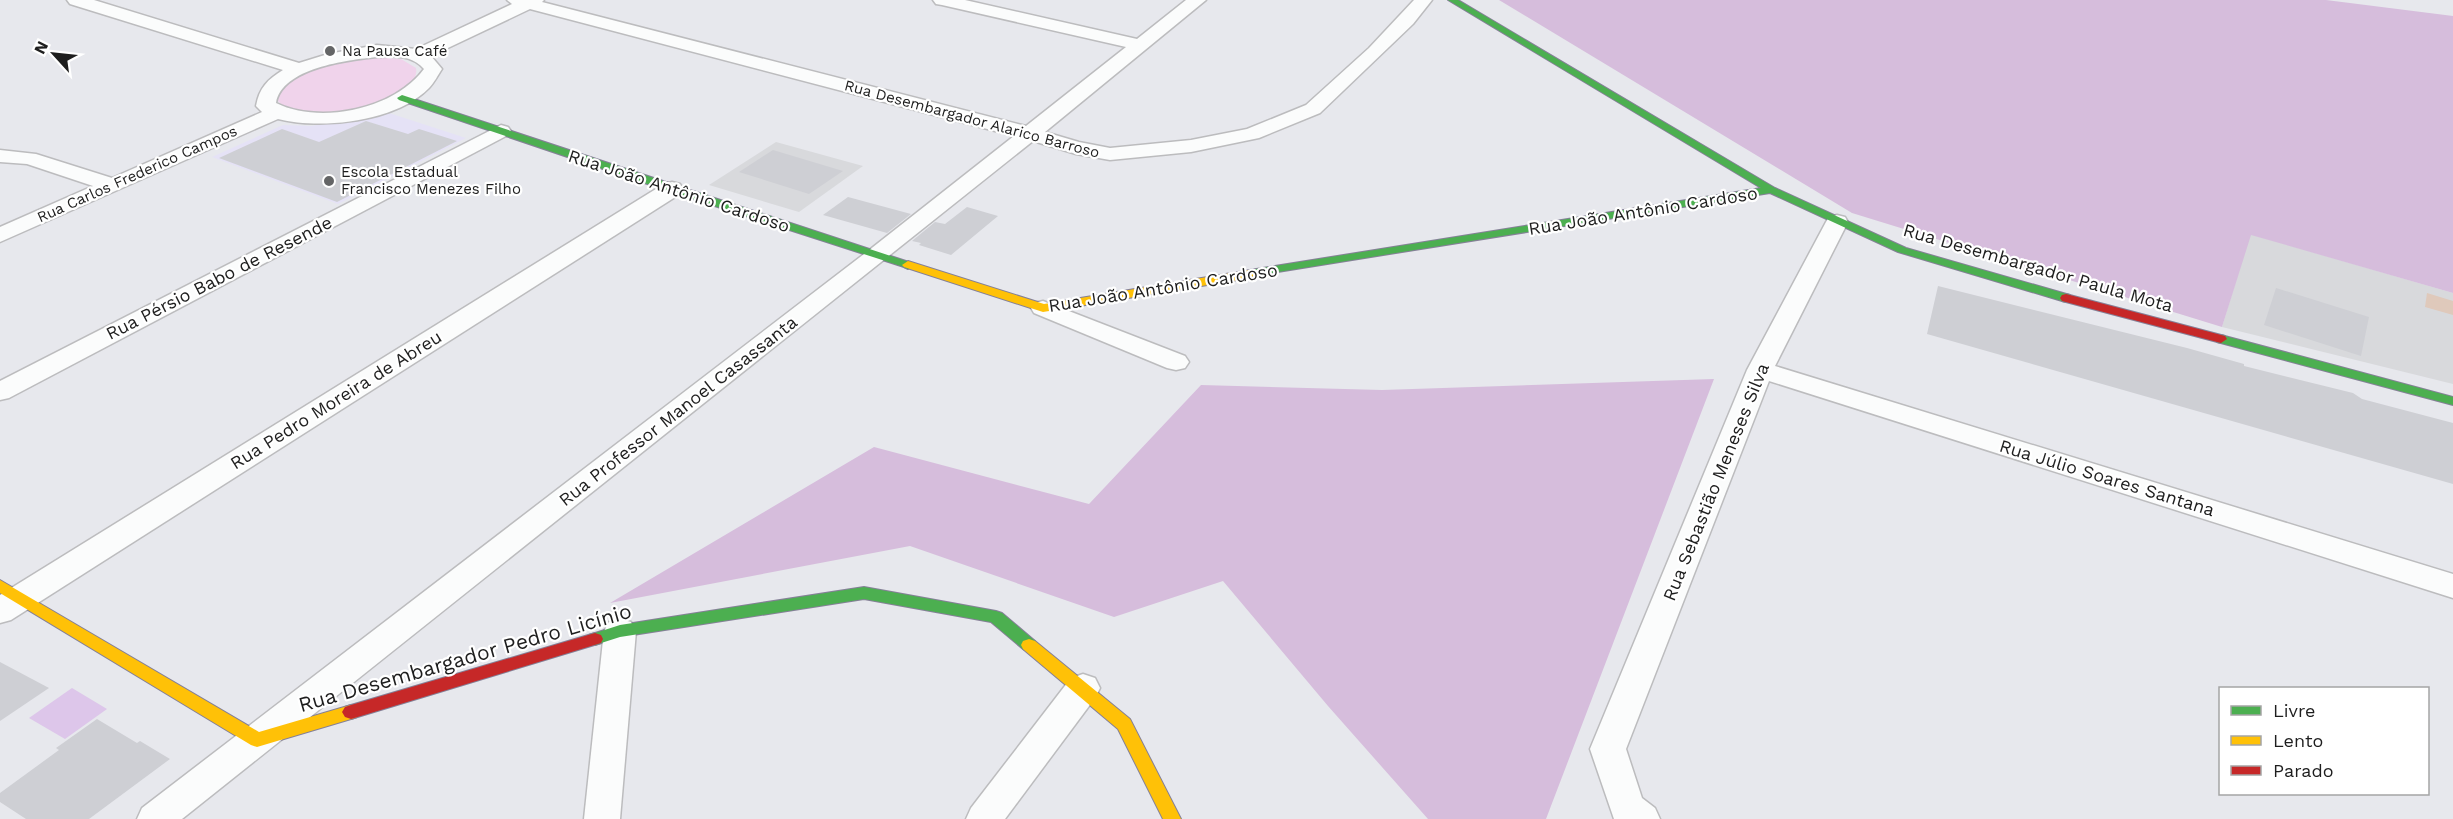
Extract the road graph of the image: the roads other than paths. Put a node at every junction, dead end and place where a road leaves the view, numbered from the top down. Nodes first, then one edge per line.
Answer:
1 (76, 0) edge
2 (942, 0) edge
3 (1197, 0) edge
4 (1423, 0) edge
5 (1452, 0) edge
6 (526, 1) edge
7 (1141, 45) junction
8 (418, 55) junction
9 (300, 69) junction
10 (402, 98) junction
11 (275, 113) junction
12 (501, 131) junction
13 (1028, 133) junction
14 (0, 156) edge
15 (113, 185) junction
16 (672, 189) junction
17 (1770, 190) junction
18 (1837, 222) junction
19 (0, 235) edge
20 (876, 256) junction
21 (1043, 308) junction
22 (1176, 362) dead end
23 (1760, 370) junction
24 (0, 392) edge
25 (2453, 401) edge
26 (2453, 586) edge
27 (7, 598) edge
28 (620, 631) junction
29 (1083, 688) junction
30 (257, 740) junction
31 (155, 819) edge
32 (602, 819) edge
33 (984, 819) edge
34 (1172, 819) edge
35 (1642, 819) edge

1 - 9 street
2 - 7 street
3 - 7 street, Rua Professor Manoel Casassanta
4 - 13 street, Rua Desembargador Alarico Barroso
5 - 17 street, Rua Desembargador Paula Mota
6 - 8 street
6 - 13 street, Rua Desembargador Alarico Barroso
7 - 13 street, Rua Professor Manoel Casassanta
8 - 9 street
8 - 10 street
9 - 11 street
10 - 11 street
10 - 12 street, Rua João Antônio Cardoso
11 - 15 street, Rua Carlos Frederico Campos
12 - 16 street, Rua João Antônio Cardoso
12 - 24 street, Rua Pérsio Babo de Resende
13 - 20 street, Rua Professor Manoel Casassanta
14 - 15 street
15 - 19 street, Rua Carlos Frederico Campos
16 - 20 street, Rua João Antônio Cardoso
16 - 27 street, Rua Pedro Moreira de Abreu
17 - 18 street, Rua Desembargador Paula Mota
17 - 21 street, Rua João Antônio Cardoso
18 - 23 street, Rua Sebastião Meneses Silva
18 - 25 street, Rua Desembargador Paula Mota
20 - 21 street, Rua João Antônio Cardoso
20 - 30 street, Rua Professor Manoel Casassanta
21 - 22 street
23 - 26 street, Rua Júlio Soares Santana
23 - 35 street, Rua Sebastião Meneses Silva
27 - 30 street
28 - 29 street, Rua Desembargador Pedro Licínio
28 - 30 street, Rua Desembargador Pedro Licínio
28 - 32 street
29 - 33 street
29 - 34 street, Rua Desembargador Pedro Licínio
30 - 31 street, Rua Professor Manoel Casassanta

